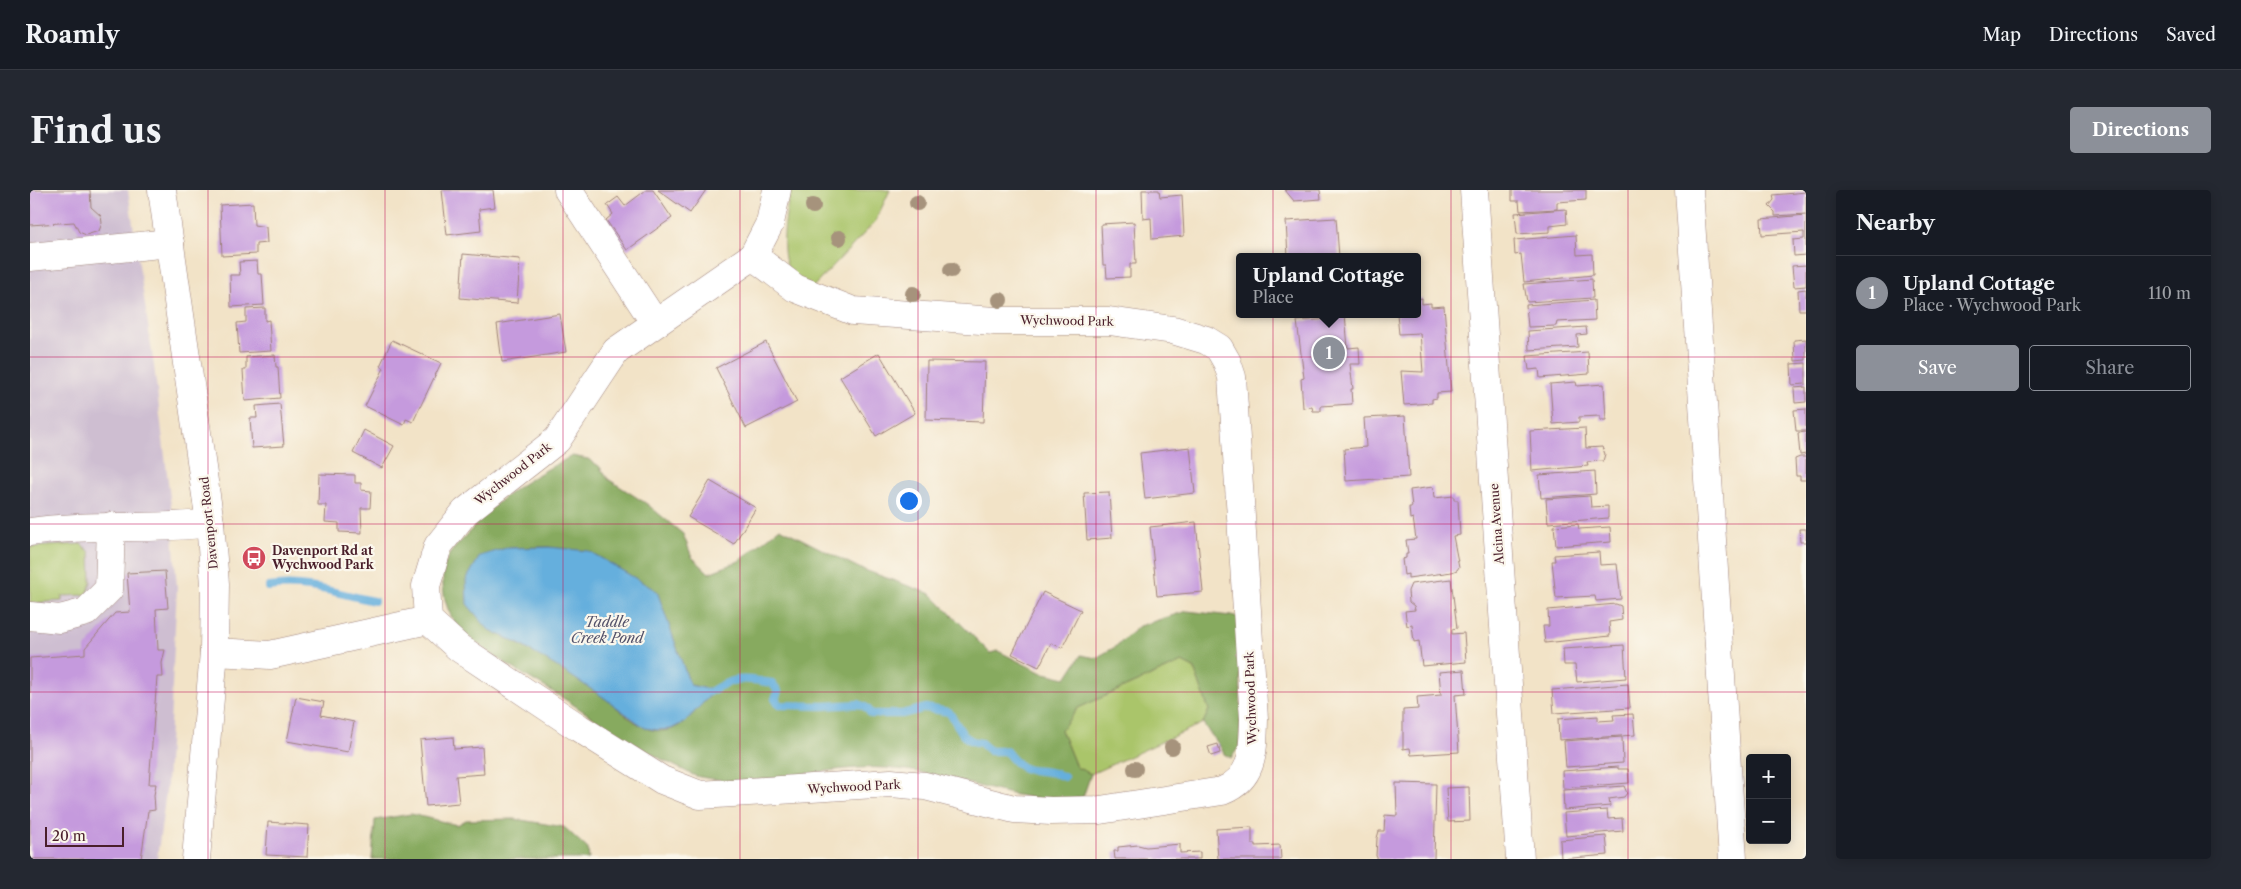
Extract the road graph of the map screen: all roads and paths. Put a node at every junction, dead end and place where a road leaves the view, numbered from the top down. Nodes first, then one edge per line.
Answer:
1 (162, 190) edge
2 (568, 190) edge
3 (776, 190) edge
4 (1474, 190) edge
5 (1689, 190) edge
6 (170, 243) junction
7 (753, 256) junction
8 (30, 257) edge
9 (655, 323) junction
10 (210, 523) junction
11 (111, 526) junction
12 (30, 532) edge
13 (30, 616) edge
14 (428, 620) junction
15 (214, 652) junction
16 (196, 859) edge
17 (1520, 859) edge
18 (1733, 859) edge

1 - 6 street, Davenport Road
2 - 9 street
3 - 7 street, Wychwood Park
4 - 17 street, Alcina Avenue
5 - 18 street
6 - 8 street
6 - 10 street, Davenport Road
7 - 9 street, Wychwood Park
7 - 14 street, Wychwood Park
9 - 14 street, Wychwood Park
10 - 11 street
10 - 15 street, Davenport Road
11 - 12 street
11 - 13 street
14 - 15 street
15 - 16 street, Davenport Road

